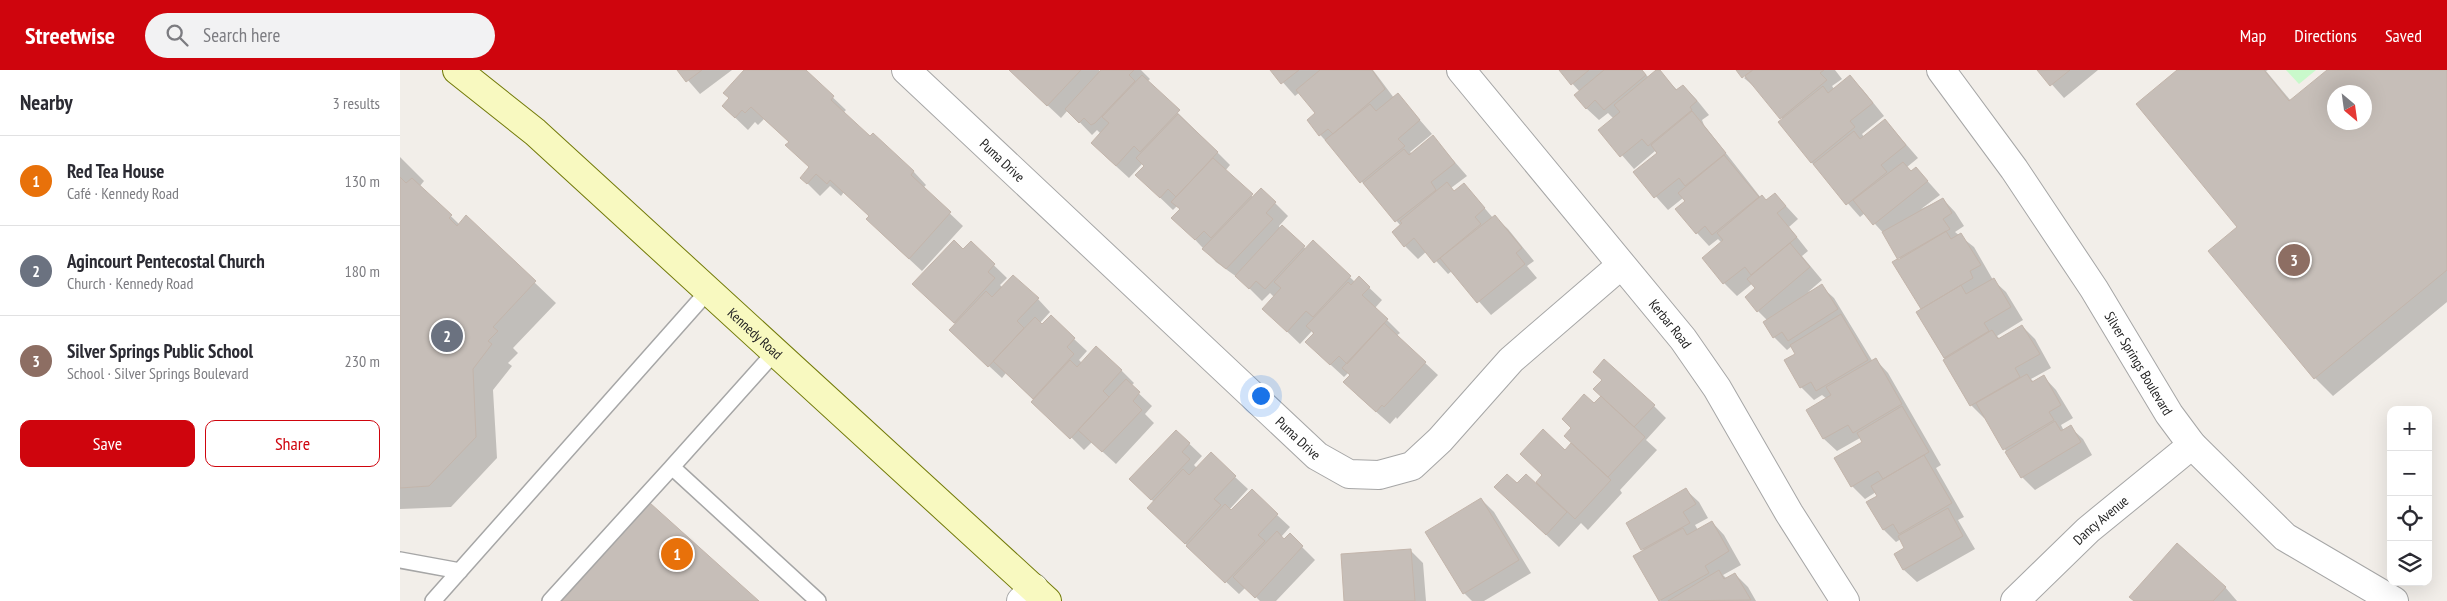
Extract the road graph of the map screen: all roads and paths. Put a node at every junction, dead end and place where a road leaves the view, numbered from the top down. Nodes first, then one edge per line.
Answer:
1 (457, 70) edge
2 (906, 70) edge
3 (1461, 70) edge
4 (1941, 70) edge
5 (1620, 266) junction
6 (709, 290) junction
7 (775, 352) junction
8 (2192, 445) junction
9 (672, 467) junction
10 (400, 560) edge
11 (460, 571) junction
12 (1034, 597) edge
13 (433, 601) edge
14 (550, 601) edge
15 (818, 601) edge
16 (1844, 601) edge
17 (2015, 601) edge
18 (2394, 601) edge

1 - 6 main road, Kennedy Road
2 - 5 street, Puma Drive
3 - 5 street, Kerbar Road
4 - 8 street, Silver Springs Boulevard
5 - 16 street, Kerbar Road
6 - 7 main road, Kennedy Road
6 - 11 lane
7 - 9 lane
7 - 12 main road, Kennedy Road
8 - 17 street, Dancy Avenue
8 - 18 street, Silver Springs Boulevard
9 - 14 lane
9 - 15 lane
10 - 11 lane
11 - 13 lane

